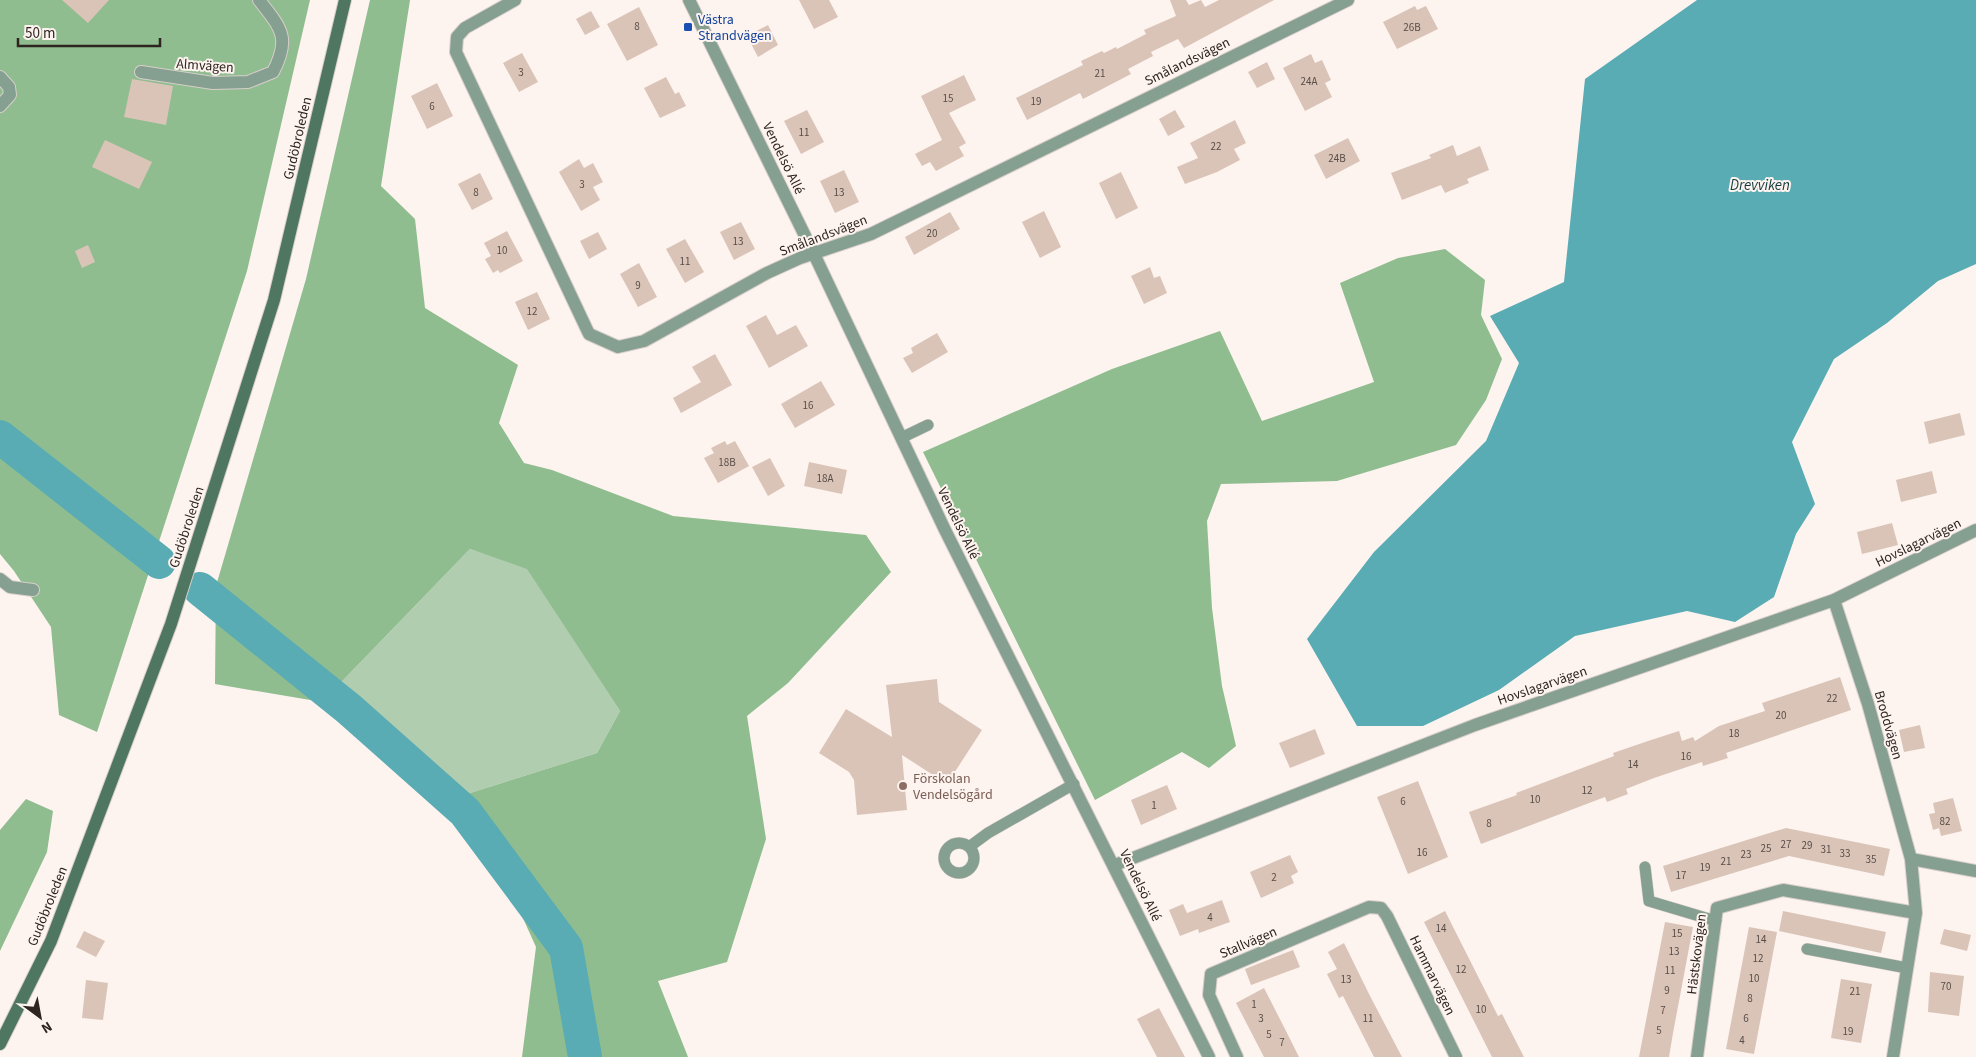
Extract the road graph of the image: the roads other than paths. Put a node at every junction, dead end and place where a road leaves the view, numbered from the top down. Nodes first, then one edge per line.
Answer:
1 (260, 0) edge
2 (345, 0) edge
3 (515, 0) edge
4 (689, 0) edge
5 (1348, 0) edge
6 (142, 72) dead end
7 (0, 77) edge
8 (0, 106) edge
9 (814, 254) junction
10 (928, 425) dead end
11 (901, 438) junction
12 (1976, 530) edge
13 (0, 579) edge
14 (33, 590) dead end
15 (1834, 600) junction
16 (1074, 784) junction
17 (969, 848) dead end
18 (1911, 859) junction
19 (1115, 865) junction
20 (1646, 868) dead end
21 (1976, 870) edge
22 (1380, 908) joint
23 (1916, 913) junction
24 (1716, 921) junction
25 (1807, 949) dead end
26 (1907, 968) junction
27 (0, 1044) edge
28 (1209, 1057) edge
29 (1237, 1057) edge
30 (1456, 1057) edge
31 (1697, 1057) edge
32 (1894, 1057) edge

1 - 6 street, Almvägen
2 - 27 main road, Gudöbroleden
3 - 9 street, Smålandsvägen
4 - 9 street, Vendelsö Allé
5 - 9 street, Smålandsvägen
7 - 8 street
9 - 11 street, Vendelsö Allé
10 - 11 lane
11 - 16 street, Vendelsö Allé
12 - 15 street, Hovslagarvägen
13 - 14 street
15 - 18 street, Broddvägen
15 - 19 street, Hovslagarvägen
16 - 17 lane
16 - 19 street, Vendelsö Allé
18 - 21 street
18 - 23 street, Broddvägen
19 - 28 street, Vendelsö Allé
20 - 24 lane
22 - 29 street, Stallvägen
22 - 30 street, Hammarvägen
23 - 24 street, Hästskovägen
23 - 26 street, Broddvägen
24 - 31 street, Hästskovägen
25 - 26 lane
26 - 32 street, Broddvägen

